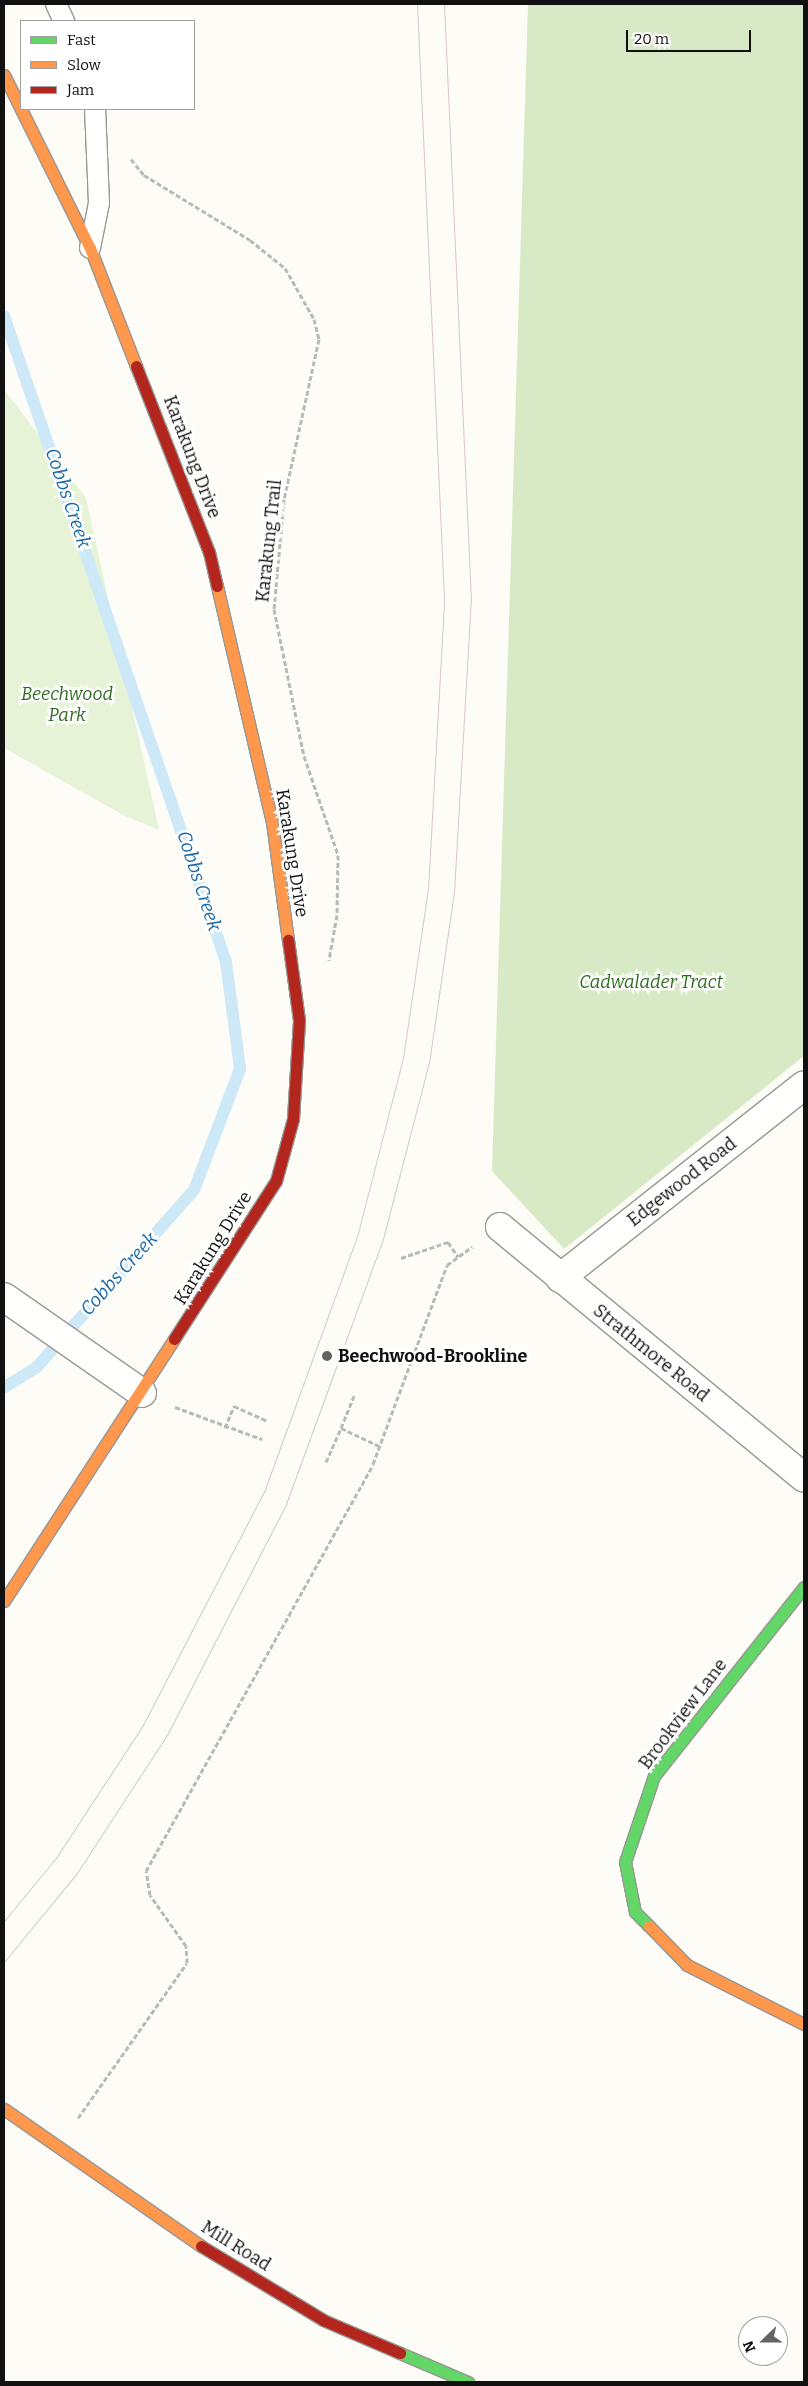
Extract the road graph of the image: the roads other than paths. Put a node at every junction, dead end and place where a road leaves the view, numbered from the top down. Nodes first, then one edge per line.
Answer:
1 (56, 4) edge
2 (64, 20) edge
3 (4, 75) edge
4 (20, 107) edge
5 (21, 110) edge
6 (94, 110) edge
7 (90, 248) junction
8 (804, 1085) edge
9 (500, 1227) road end
10 (560, 1278) junction
11 (4, 1297) edge
12 (142, 1393) junction
13 (804, 1478) edge
14 (804, 1587) edge
15 (4, 1601) edge
16 (804, 2024) edge
17 (4, 2109) edge
18 (468, 2382) edge

1 - 2 lane
3 - 4 street, Karakung Drive
5 - 7 street, Karakung Drive
6 - 7 lane
7 - 12 street, Karakung Drive
8 - 10 street, Edgewood Road
9 - 10 street, Strathmore Road
10 - 13 street, Strathmore Road
11 - 12 street
12 - 15 street, Karakung Drive
14 - 16 street, Brookview Lane
17 - 18 street, Mill Road

